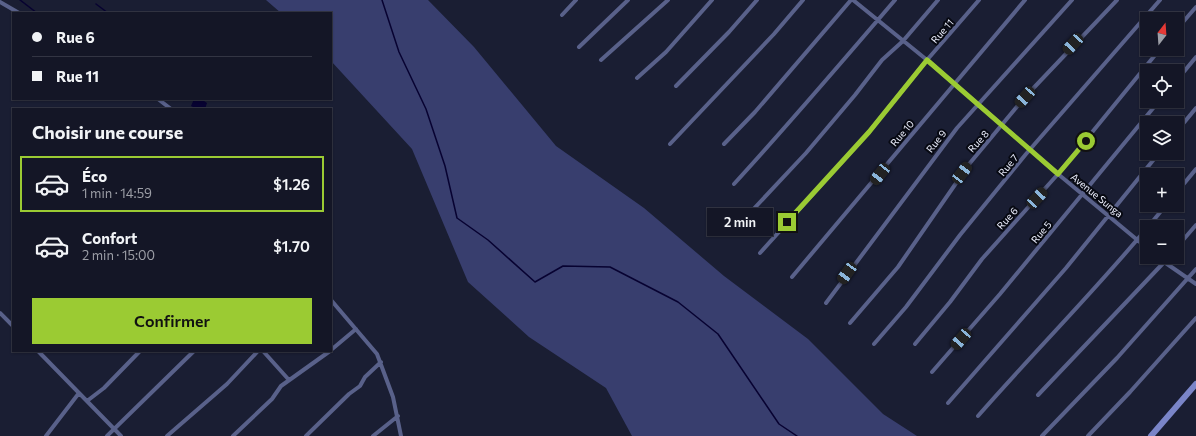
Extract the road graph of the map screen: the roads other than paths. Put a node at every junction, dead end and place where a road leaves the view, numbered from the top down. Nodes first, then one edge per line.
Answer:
1 (576, 0) edge
2 (628, 0) edge
3 (668, 0) edge
4 (712, 0) edge
5 (758, 0) edge
6 (803, 0) edge
7 (852, 0) edge
8 (895, 0) edge
9 (938, 0) edge
10 (979, 0) edge
11 (1025, 0) edge
12 (1072, 0) edge
13 (1117, 0) edge
14 (1160, 0) edge
15 (0, 2) edge
16 (1196, 7) edge
17 (17, 12) edge
18 (562, 15) dead end
19 (878, 20) junction
20 (1184, 21) edge
21 (903, 41) junction
22 (579, 47) dead end
23 (1154, 56) edge
24 (1196, 57) edge
25 (601, 60) dead end
26 (927, 60) junction
27 (1184, 72) edge
28 (637, 78) dead end
29 (954, 83) junction
30 (676, 86) dead end
31 (159, 100) edge
32 (978, 103) junction
33 (170, 108) edge
34 (1153, 108) edge
35 (1196, 108) edge
36 (1184, 123) edge
37 (1002, 126) junction
38 (670, 144) dead end
39 (724, 144) dead end
40 (1031, 149) junction
41 (1153, 160) edge
42 (1196, 169) edge
43 (1058, 174) junction
44 (734, 184) dead end
45 (1184, 184) edge
46 (1082, 194) junction
47 (1161, 212) edge
48 (1109, 215) junction
49 (747, 216) dead end
50 (1154, 220) edge
51 (1196, 225) edge
52 (1140, 238) edge
53 (1184, 239) edge
54 (1138, 240) junction
55 (760, 253) dead end
56 (1163, 264) edge
57 (1166, 264) edge
58 (1196, 268) edge
59 (792, 278) dead end
60 (1187, 278) junction
61 (1196, 284) edge
62 (332, 301) edge
63 (826, 303) dead end
64 (0, 313) edge
65 (1196, 318) edge
66 (850, 323) dead end
67 (12, 325) edge
68 (356, 329) junction
69 (874, 344) dead end
70 (915, 344) dead end
71 (332, 348) edge
72 (39, 352) edge
73 (139, 352) edge
74 (193, 352) edge
75 (257, 352) edge
76 (264, 352) edge
77 (327, 352) edge
78 (381, 362) junction
79 (932, 372) dead end
80 (289, 380) junction
81 (1196, 384) edge
82 (79, 393) junction
83 (1038, 395) dead end
84 (87, 401) junction
85 (948, 403) dead end
86 (398, 416) junction
87 (978, 416) dead end
88 (113, 428) junction
89 (46, 436) edge
90 (107, 436) edge
91 (121, 436) edge
92 (167, 436) edge
93 (233, 436) edge
94 (306, 436) edge
95 (373, 436) edge
96 (401, 436) edge
97 (1042, 436) edge
98 (1088, 436) edge
99 (1150, 436) edge

1 - 18 street
2 - 22 street
3 - 25 street
4 - 28 street
5 - 30 street
6 - 38 street
7 - 19 street, Avenue Sunga
7 - 39 street
8 - 19 street
9 - 21 street
10 - 26 street, Rue 11
11 - 29 street, Rue 10
12 - 32 street, Rue 9
13 - 37 street, Rue 8
14 - 40 street, Rue 7
15 - 17 street
16 - 20 street
19 - 21 street, Avenue Sunga
19 - 44 street
21 - 26 street, Avenue Sunga
21 - 49 street
23 - 43 street, Rue 6
24 - 27 street
26 - 29 street, Avenue Sunga
26 - 55 street, Rue 11
29 - 32 street, Avenue Sunga
29 - 59 street, Rue 10
31 - 33 street
32 - 37 street, Avenue Sunga
32 - 63 street, Rue 9
34 - 46 street, Rue 5
35 - 36 street
37 - 40 street, Avenue Sunga
37 - 66 street, Rue 8
40 - 43 street, Avenue Sunga
40 - 69 street, Rue 7
41 - 48 street
42 - 45 street
43 - 46 street, Avenue Sunga
43 - 70 street, Rue 6
46 - 48 street, Avenue Sunga
46 - 79 street, Rue 5
47 - 50 street
48 - 54 street, Avenue Sunga
48 - 85 street
51 - 53 street
52 - 54 street
54 - 87 street
56 - 83 street
57 - 60 street
58 - 60 street
60 - 61 street
60 - 97 street
62 - 68 street
64 - 67 street
65 - 98 street
68 - 71 street
68 - 78 street
72 - 82 street
73 - 84 street
74 - 88 street
75 - 92 street
76 - 80 street
77 - 80 street
78 - 86 street
78 - 94 street
80 - 93 street
81 - 99 street
82 - 84 street
82 - 89 street
84 - 88 street
86 - 95 street
86 - 96 street
88 - 90 street
88 - 91 street

